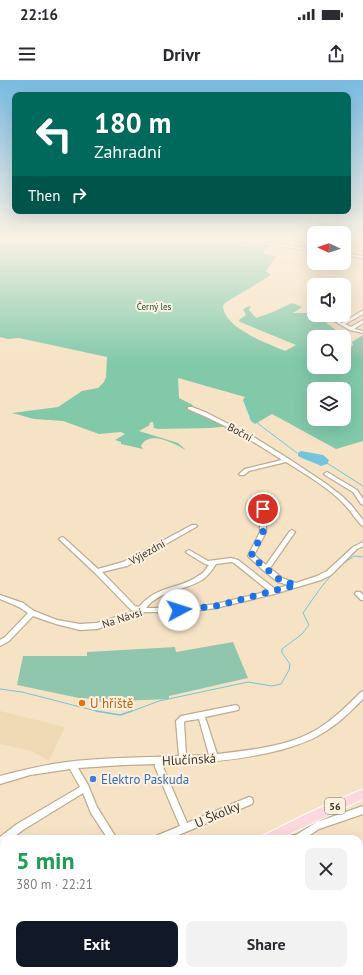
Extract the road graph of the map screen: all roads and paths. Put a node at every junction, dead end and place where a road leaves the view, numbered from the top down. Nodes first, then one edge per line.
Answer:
1 (363, 312) edge
2 (363, 321) edge
3 (338, 322) edge
4 (342, 324) junction
5 (351, 329) junction
6 (363, 332) edge
7 (190, 408) dead end
8 (287, 460) junction
9 (242, 474) dead end
10 (327, 474) dead end
11 (363, 503) edge
12 (263, 509) dead end
13 (363, 524) edge
14 (194, 526) dead end
15 (292, 532) dead end
16 (62, 539) dead end
17 (363, 544) edge
18 (189, 552) dead end
19 (214, 563) junction
20 (266, 569) junction
21 (97, 571) junction
22 (296, 585) junction
23 (274, 592) junction
24 (0, 597) edge
25 (143, 610) junction
26 (32, 613) junction
27 (0, 643) edge
28 (363, 694) edge
29 (236, 708) dead end
30 (201, 715) junction
31 (214, 758) junction
32 (159, 760) junction
33 (184, 760) junction
34 (72, 765) junction
35 (0, 780) edge
36 (85, 788) junction
37 (363, 794) edge
38 (249, 801) dead end
39 (363, 810) edge
40 (185, 828) junction
41 (10, 835) edge
42 (110, 835) edge
43 (168, 835) edge
44 (276, 835) edge
45 (303, 835) edge

1 - 4 street
2 - 5 street
3 - 4 street
4 - 5 street
5 - 6 street
7 - 8 street, Boční
8 - 9 street
8 - 13 street, Boční
10 - 11 street
12 - 20 street
14 - 21 street, Výjezdní
15 - 20 street
16 - 21 street
17 - 22 street, Na Návsi
18 - 19 street
19 - 23 street
19 - 25 street
20 - 22 street
21 - 25 street
22 - 23 street, Na Návsi
23 - 25 street, Na Návsi
24 - 26 street, Na Návsi
25 - 26 street, Na Návsi
26 - 27 street
28 - 31 street, Hlučínská
29 - 30 street
30 - 31 street
30 - 33 street
31 - 33 street, Hlučínská
32 - 33 street, Hlučínská
32 - 34 street, Hlučínská
32 - 40 street, U Školky
34 - 35 street, Hlučínská
34 - 36 street
36 - 41 street
36 - 42 street
37 - 44 main road, 56
38 - 40 street, U Školky
39 - 45 street
40 - 43 street, U Školky

